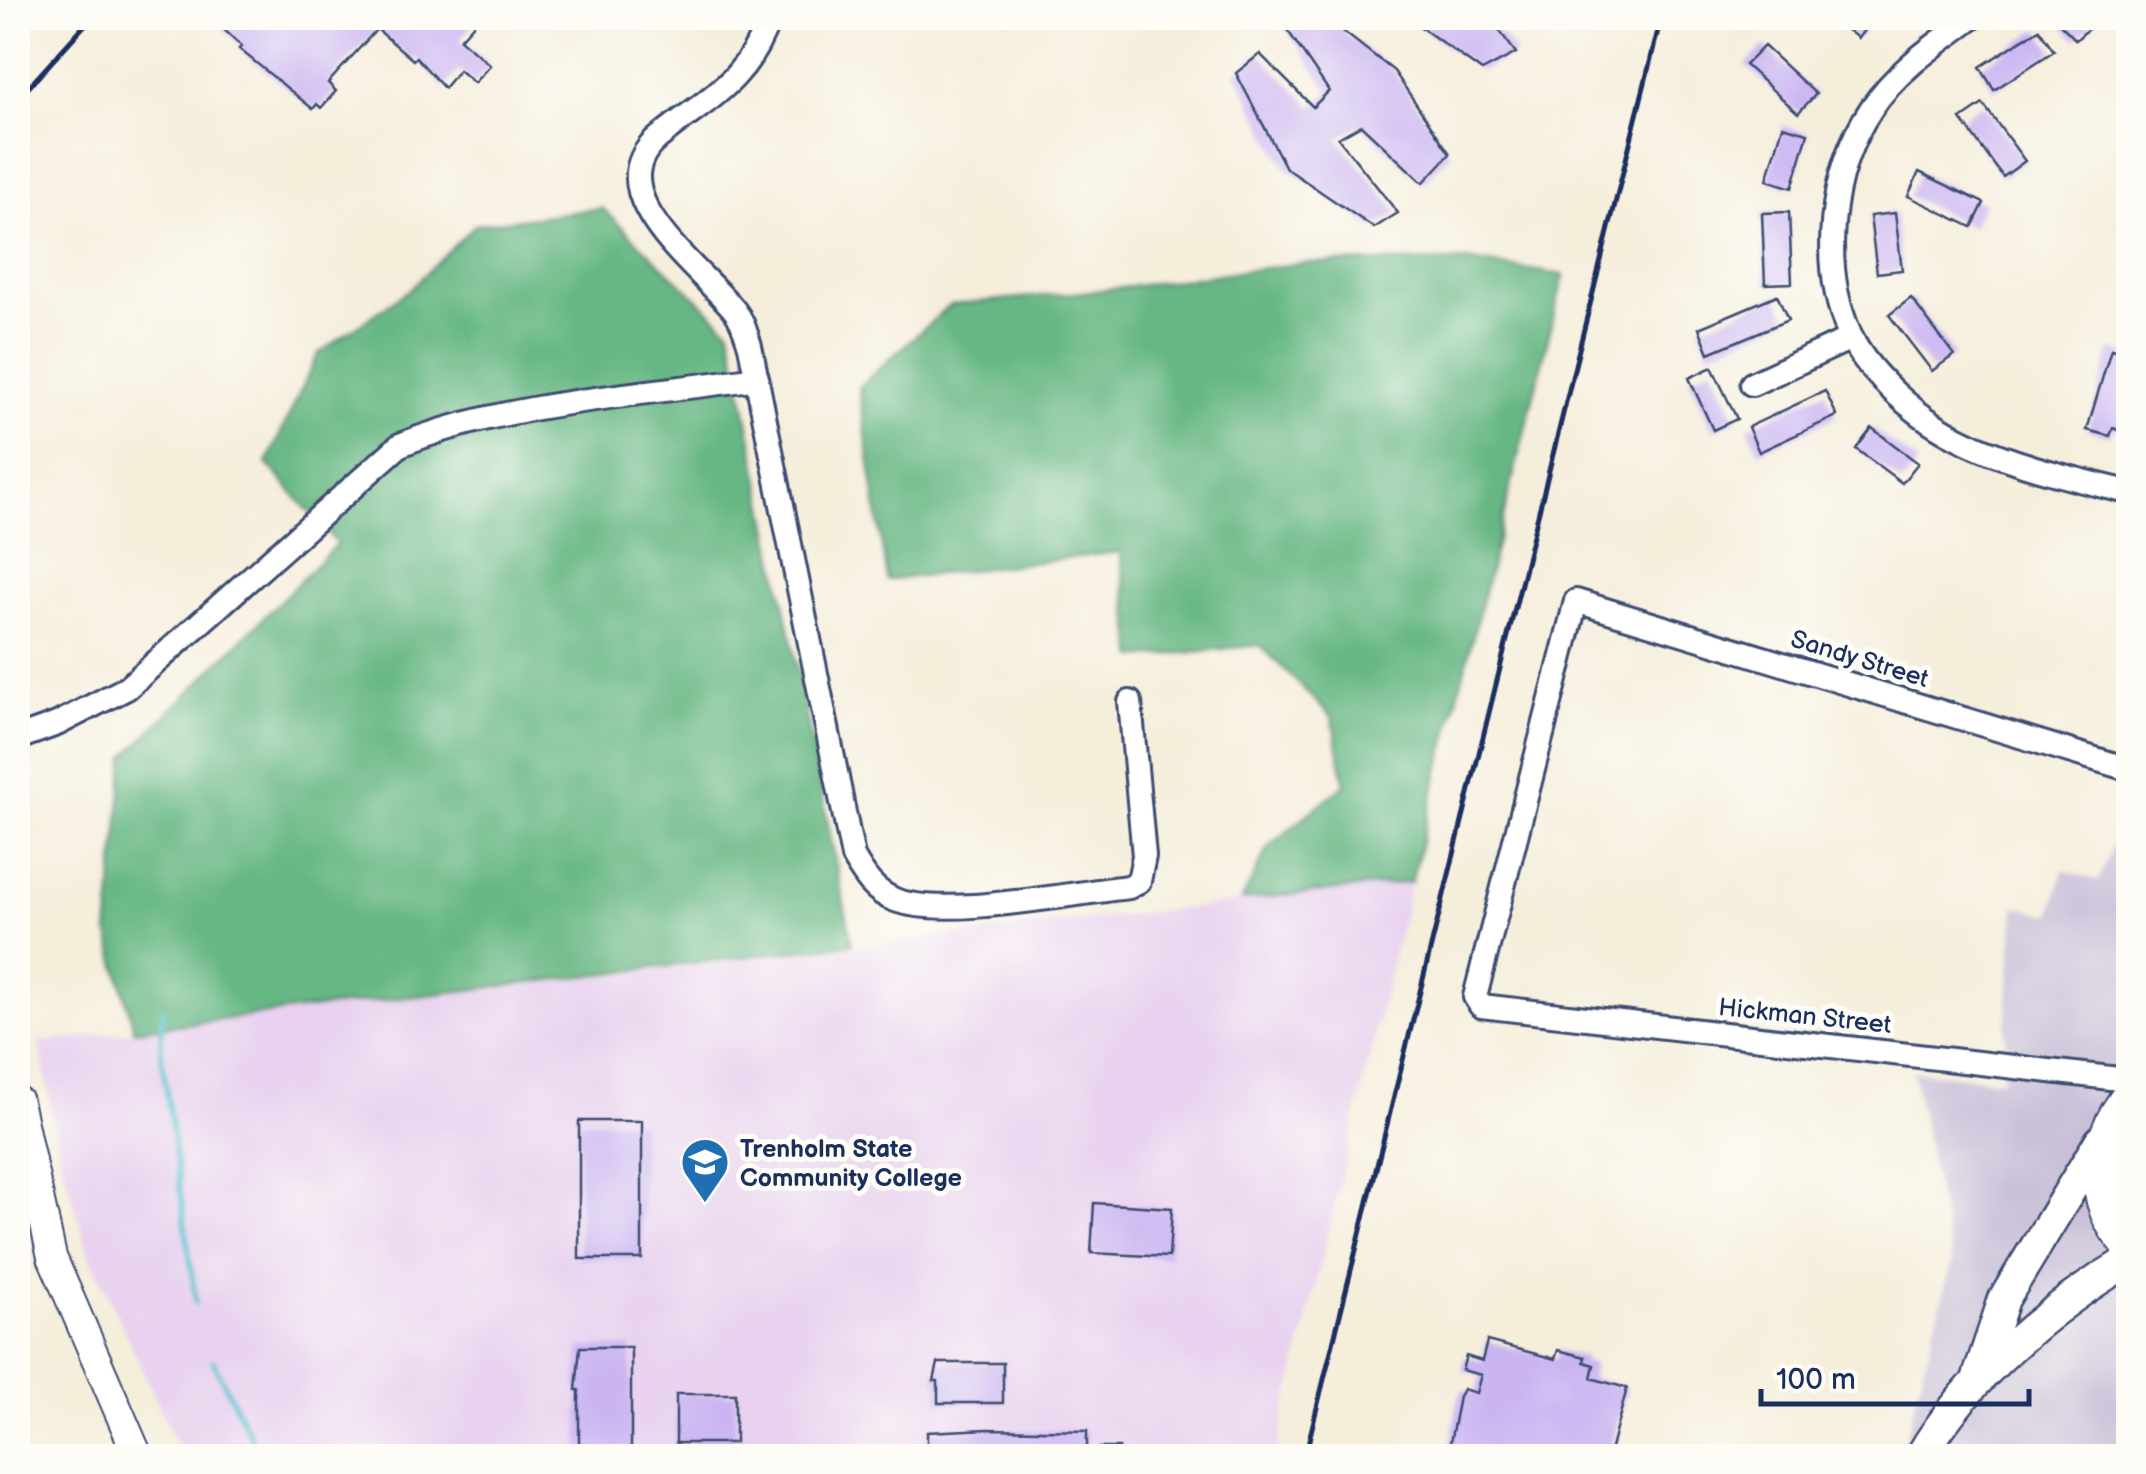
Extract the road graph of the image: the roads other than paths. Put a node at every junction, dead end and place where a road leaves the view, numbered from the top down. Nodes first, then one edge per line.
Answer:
1 (768, 18) edge
2 (1972, 18) edge
3 (1851, 338) junction
4 (756, 378) junction
5 (1752, 384) dead end
6 (2128, 492) edge
7 (1130, 702) dead end
8 (18, 738) edge
9 (2128, 769) edge
10 (1476, 1002) joint
11 (2128, 1080) edge
12 (2128, 1096) edge
13 (18, 1101) edge
14 (2100, 1141) junction
15 (2128, 1220) edge
16 (2128, 1248) edge
17 (2128, 1261) edge
18 (1975, 1384) junction
19 (138, 1456) edge
20 (1920, 1456) edge

1 - 4 street
2 - 3 street
3 - 5 street
3 - 6 street
4 - 7 street
4 - 8 street
9 - 10 street, Sandy Street
10 - 11 street, Hickman Street
12 - 14 street
12 - 15 street
13 - 19 street
14 - 16 street
14 - 18 main road
17 - 18 main road
18 - 20 main road

